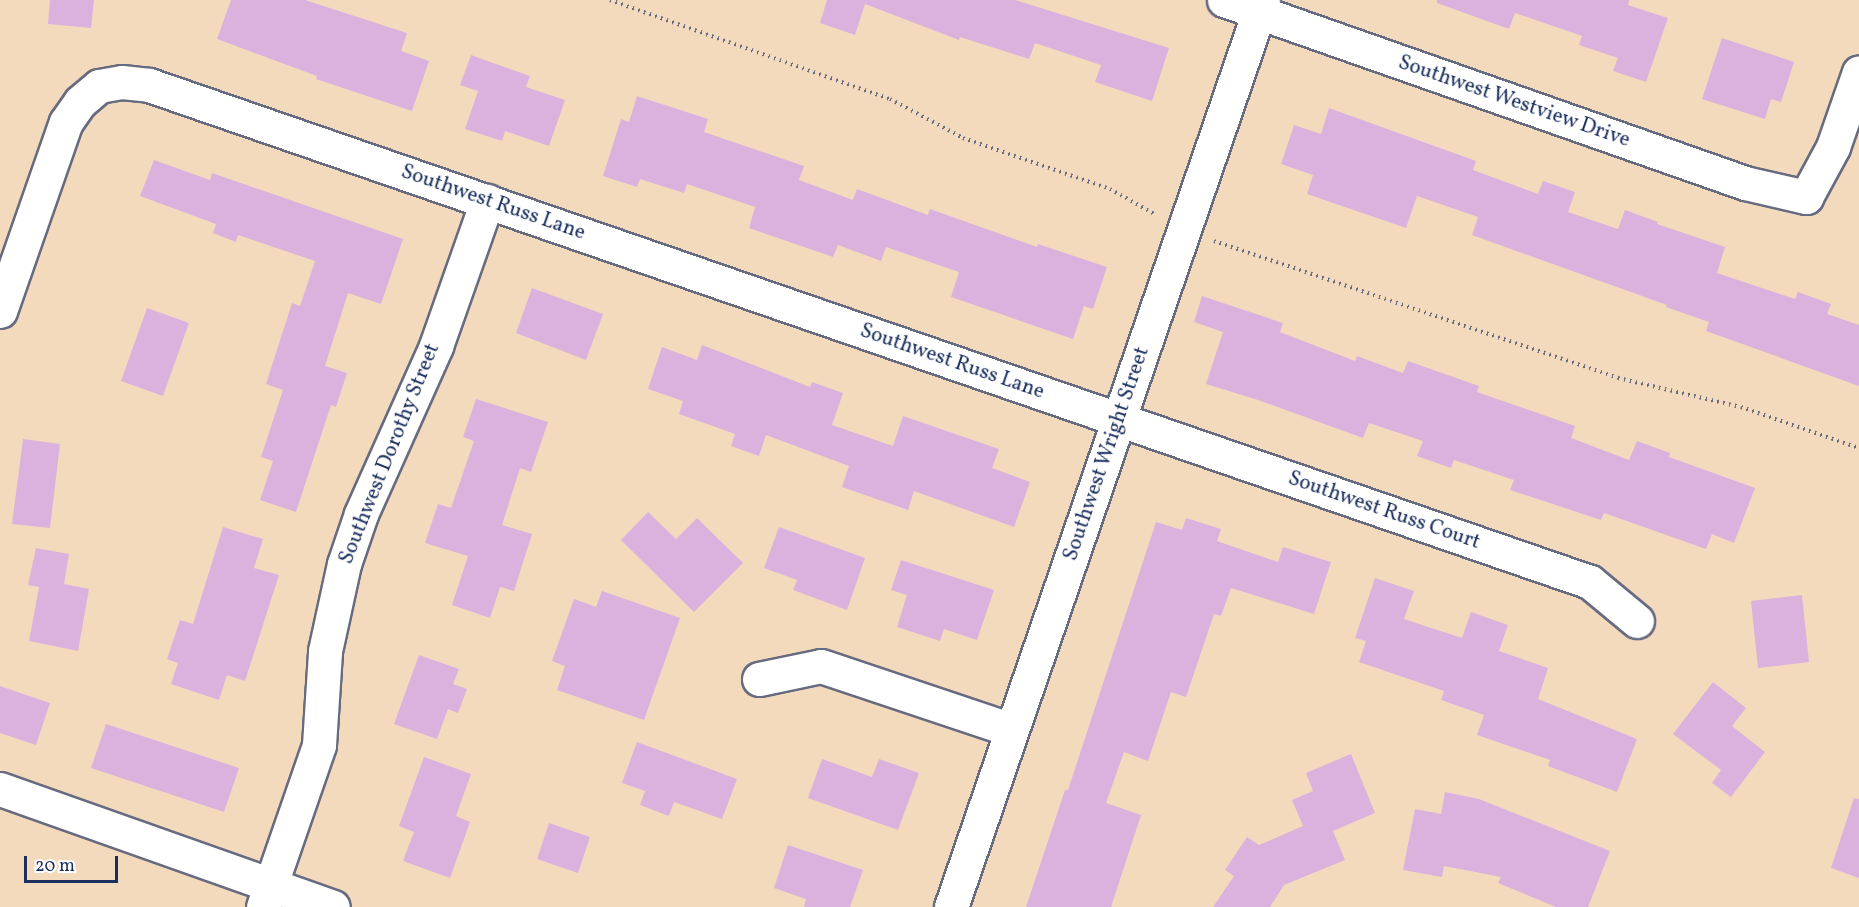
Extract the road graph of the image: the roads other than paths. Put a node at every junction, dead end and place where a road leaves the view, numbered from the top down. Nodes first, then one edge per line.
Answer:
1 (1224, 0) edge
2 (1261, 6) edge
3 (1859, 72) edge
4 (487, 201) junction
5 (0, 311) edge
6 (1119, 419) junction
7 (1637, 621) dead end
8 (759, 680) dead end
9 (1012, 730) junction
10 (0, 789) edge
11 (267, 896) edge
12 (333, 907) edge
13 (951, 907) edge

1 - 2 street, Southwest Westview Drive
2 - 3 street, Southwest Westview Drive
2 - 6 street, Southwest Wright Street
4 - 5 street, Southwest Russ Lane
4 - 6 street, Southwest Russ Lane
4 - 11 street, Southwest Dorothy Street
6 - 7 street, Southwest Russ Court
6 - 9 street, Southwest Wright Street
8 - 9 street
9 - 13 street, Southwest Wright Street
10 - 11 street
11 - 12 street

